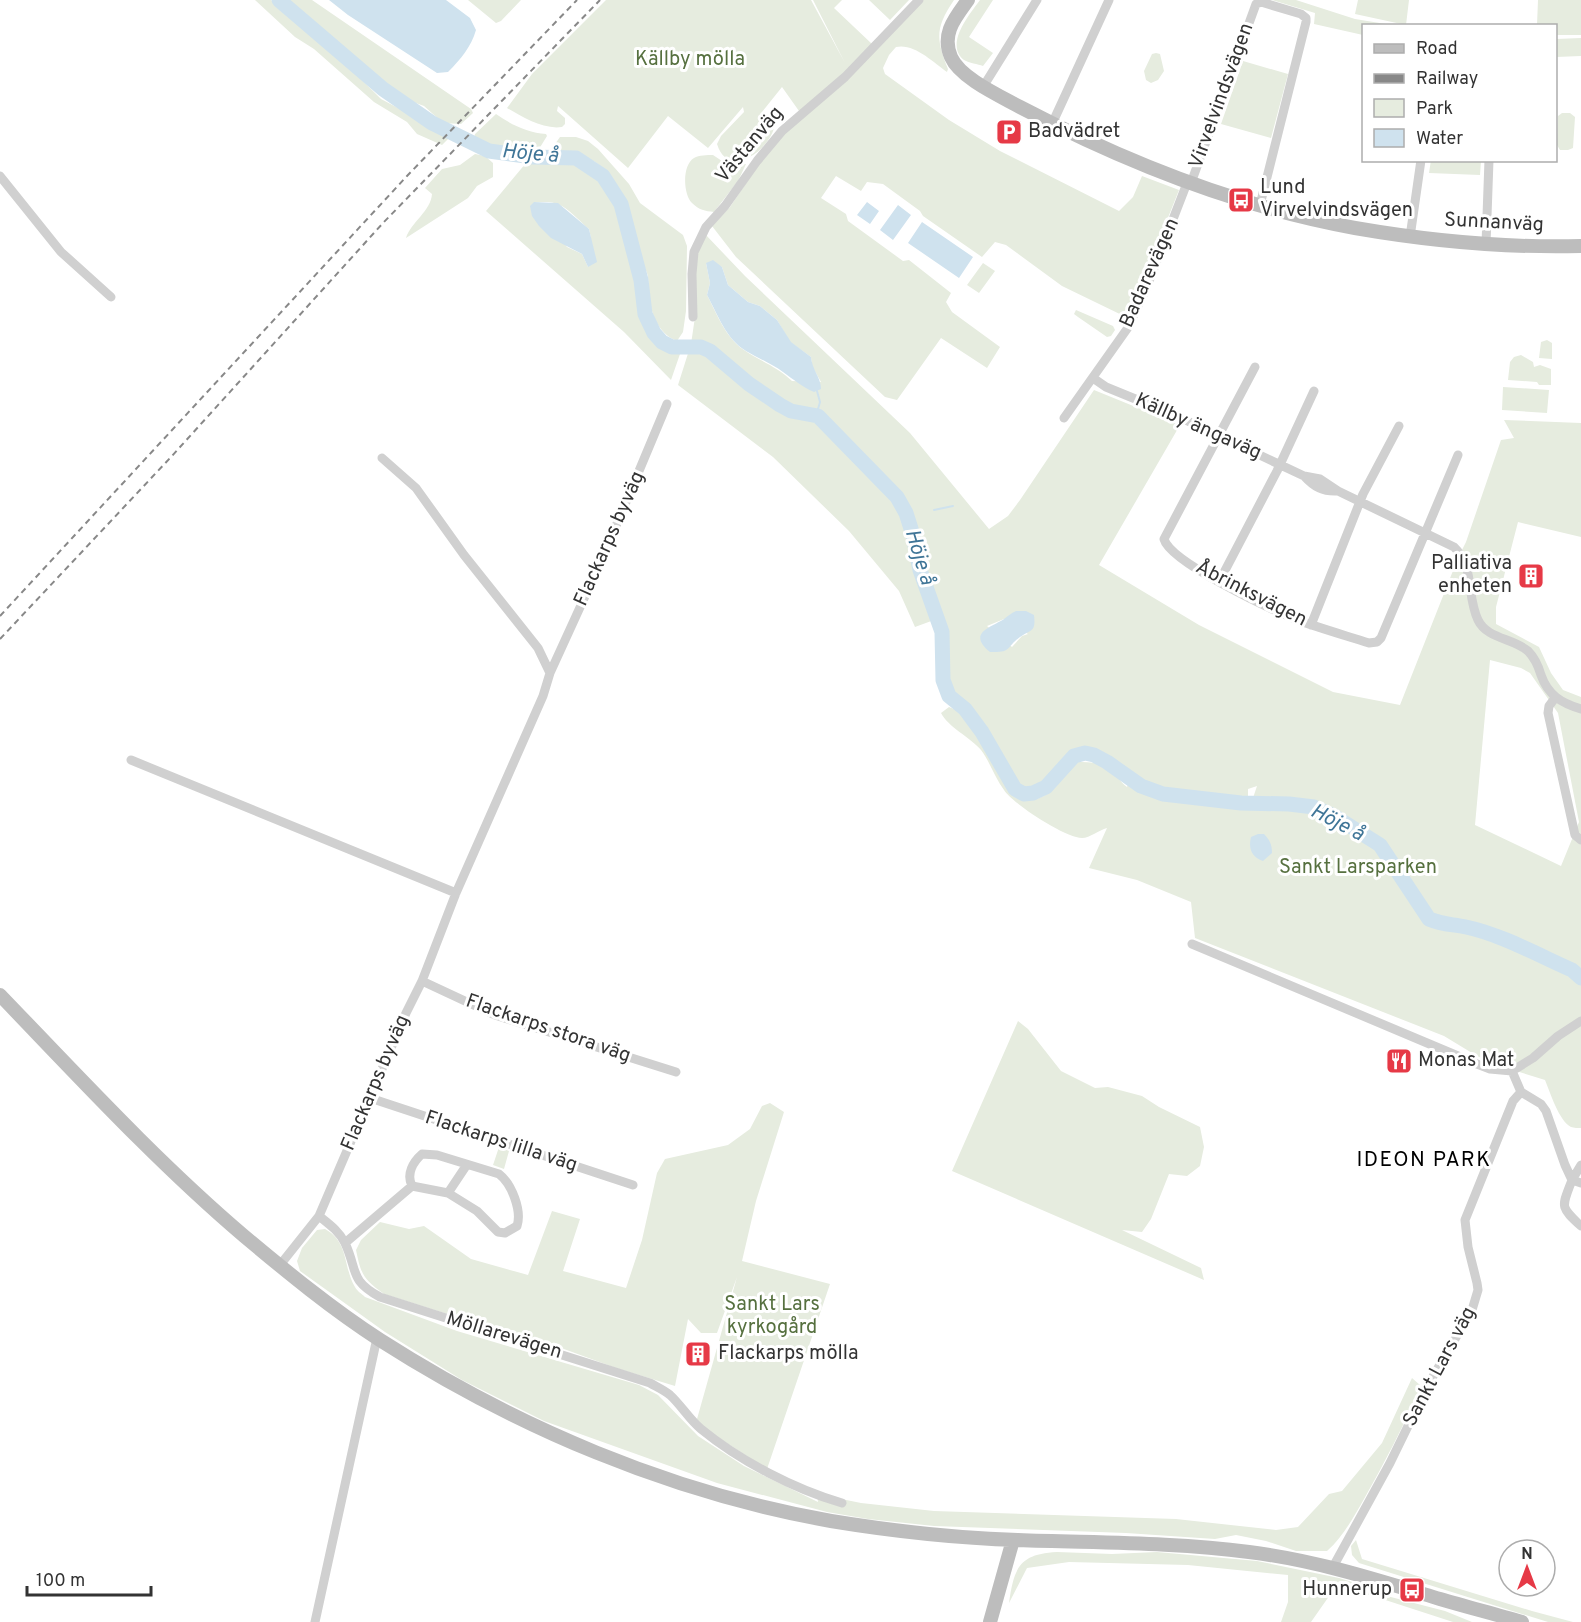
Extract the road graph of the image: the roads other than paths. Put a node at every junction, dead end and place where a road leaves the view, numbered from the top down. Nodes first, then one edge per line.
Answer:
1 (919, 0) edge
2 (968, 0) edge
3 (1037, 0) edge
4 (1109, 0) edge
5 (983, 87) junction
6 (1052, 124) junction
7 (1421, 162) edge
8 (1489, 162) edge
9 (0, 176) edge
10 (1189, 183) junction
11 (1260, 205) junction
12 (1410, 237) junction
13 (1486, 244) junction
14 (1581, 246) edge
15 (111, 297) dead end
16 (693, 317) dead end
17 (1255, 366) dead end
18 (1093, 378) junction
19 (1314, 391) dead end
20 (668, 404) dead end
21 (1064, 418) dead end
22 (1399, 426) dead end
23 (1218, 435) junction
24 (1458, 455) dead end
25 (382, 458) dead end
26 (1280, 464) junction
27 (1361, 501) junction
28 (1425, 531) junction
29 (1219, 582) junction
30 (1311, 624) junction
31 (550, 673) junction
32 (1555, 698) junction
33 (1581, 709) edge
34 (131, 760) dead end
35 (1581, 840) edge
36 (456, 893) junction
37 (1192, 944) dead end
38 (422, 981) junction
39 (0, 995) edge
40 (1581, 1021) edge
41 (1512, 1071) junction
42 (676, 1072) dead end
43 (1521, 1092) junction
44 (370, 1098) junction
45 (1581, 1165) edge
46 (466, 1166) junction
47 (1574, 1178) edge
48 (633, 1185) dead end
49 (412, 1186) junction
50 (448, 1193) junction
51 (319, 1215) junction
52 (1581, 1226) edge
53 (345, 1243) junction
54 (280, 1265) junction
55 (377, 1338) junction
56 (843, 1503) dead end
57 (1013, 1540) junction
58 (1333, 1567) junction
59 (1440, 1599) junction
60 (315, 1622) edge
61 (990, 1622) edge
62 (1490, 1622) edge
63 (1522, 1622) edge

1 - 16 street, Västanväg
2 - 5 main road, Sunnanväg
3 - 5 street
4 - 6 street
5 - 6 main road, Sunnanväg
6 - 10 main road, Sunnanväg
7 - 12 street
8 - 13 street
9 - 15 street
10 - 11 main road, Sunnanväg
10 - 11 street, Virvelvindsvägen
10 - 18 street, Badarevägen
11 - 12 main road, Sunnanväg
12 - 13 main road, Sunnanväg
13 - 14 main road, Sunnanväg
17 - 23 street
18 - 21 street, Badarevägen
18 - 23 street, Källby ängaväg
19 - 26 street
20 - 31 street, Flackarps byväg
22 - 27 street
23 - 26 street, Källby ängaväg
23 - 29 street, Åbrinksvägen
24 - 28 street
25 - 31 street
26 - 27 street, Källby ängaväg
26 - 29 street
27 - 28 street, Källby ängaväg
27 - 30 street
28 - 30 street, Åbrinksvägen
28 - 32 street, Källby ängaväg
29 - 30 street, Åbrinksvägen
31 - 36 street, Flackarps byväg
32 - 33 street
32 - 35 street
34 - 36 street
36 - 38 street, Flackarps byväg
37 - 41 street
38 - 42 street, Flackarps stora väg
38 - 44 street, Flackarps byväg
39 - 54 main road
40 - 41 street
41 - 43 street
43 - 47 street
43 - 58 street, Sankt Lars väg
44 - 48 street, Flackarps lilla väg
44 - 51 street, Flackarps byväg
45 - 47 street
46 - 49 street
46 - 50 street
46 - 50 street
47 - 52 street
49 - 50 street
49 - 53 street
51 - 53 street, Möllarevägen
51 - 54 street, Flackarps byväg
53 - 56 street, Möllarevägen
54 - 55 main road
55 - 57 main road
55 - 60 street
57 - 58 main road
57 - 61 main road
58 - 59 main road
59 - 62 main road
59 - 63 main road

